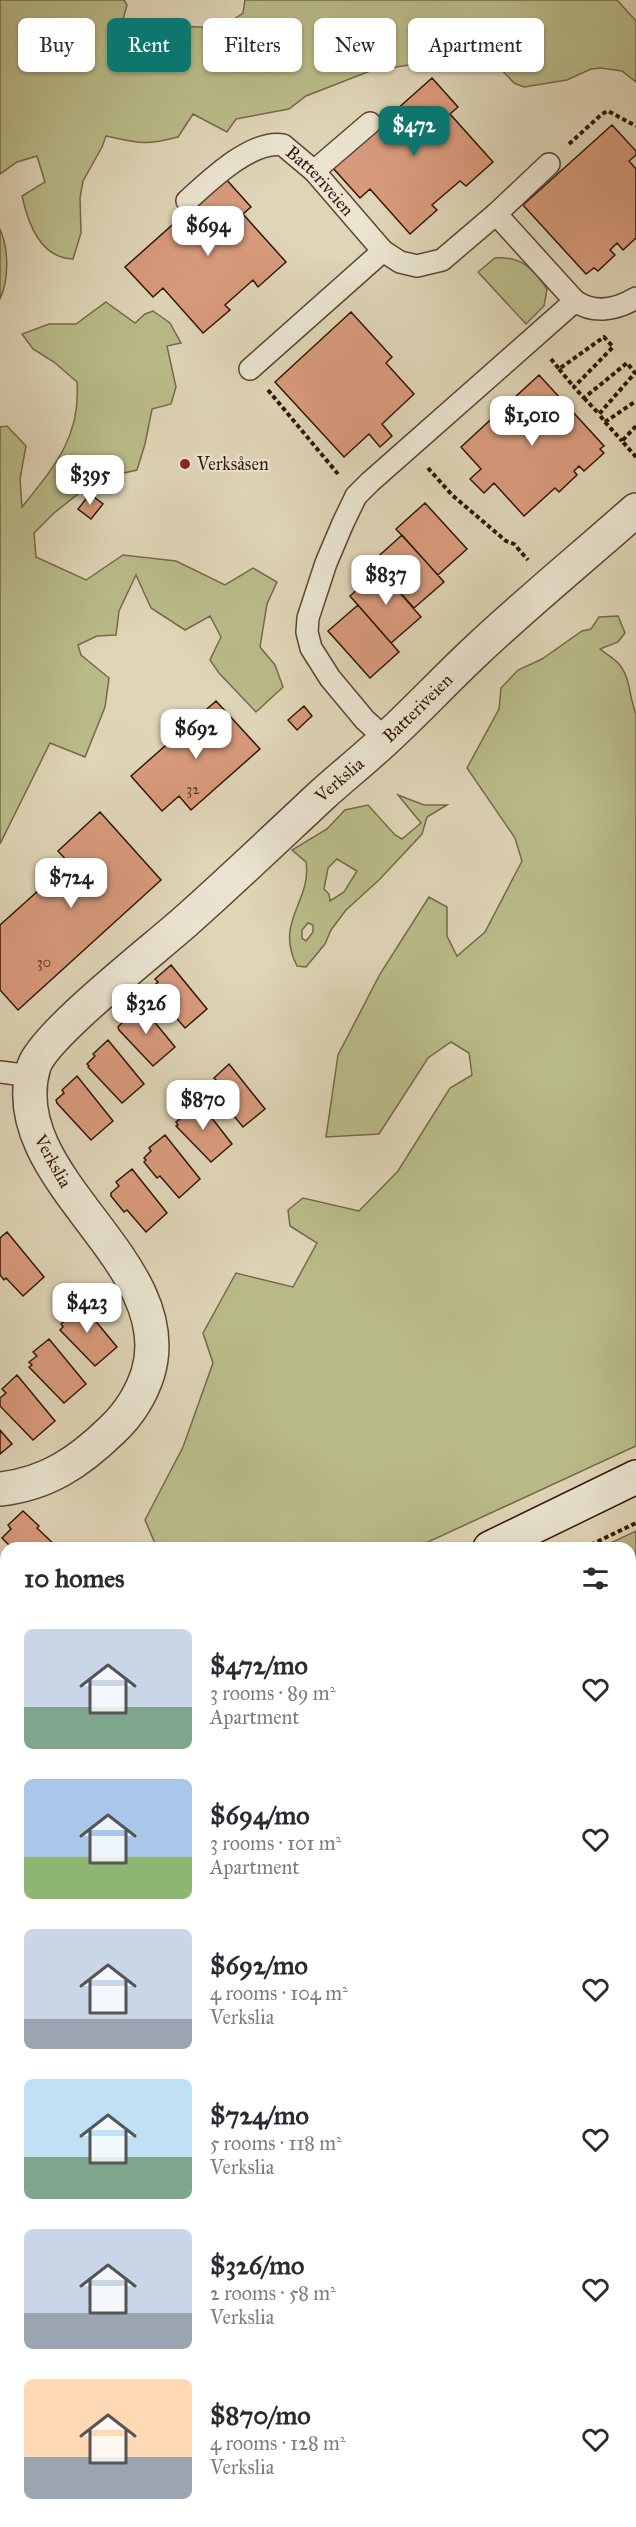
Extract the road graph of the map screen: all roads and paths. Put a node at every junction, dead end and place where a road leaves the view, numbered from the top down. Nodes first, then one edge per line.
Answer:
1 (370, 123) dead end
2 (636, 126) edge
3 (549, 164) joint
4 (314, 171) junction
5 (187, 201) dead end
6 (496, 214) junction
7 (383, 251) junction
8 (636, 298) edge
9 (575, 301) junction
10 (532, 339) junction
11 (250, 369) joint
12 (559, 369) junction
13 (573, 387) junction
14 (584, 398) junction
15 (636, 401) edge
16 (598, 414) junction
17 (605, 422) junction
18 (636, 426) edge
19 (622, 441) junction
20 (409, 448) junction
21 (636, 457) edge
22 (356, 496) junction
23 (636, 510) edge
24 (530, 563) dead end
25 (386, 739) junction
26 (16, 1074) edge
27 (636, 1477) edge
28 (0, 1489) edge
29 (636, 1522) edge
30 (502, 1542) edge
31 (596, 1542) edge

1 - 4 lane
2 - 3 path
3 - 6 lane, Batteriveien
4 - 5 lane, Batteriveien
4 - 7 lane, Batteriveien
6 - 7 lane, Batteriveien
6 - 9 lane
7 - 11 lane
8 - 9 lane
9 - 10 lane, Batteriveien
10 - 12 path
10 - 20 lane, Batteriveien
11 - 22 path
12 - 13 path
12 - 13 path
13 - 14 path
14 - 16 path
14 - 16 path
15 - 17 path
16 - 17 path
17 - 19 path
18 - 19 path
19 - 21 path
20 - 22 lane, Batteriveien
20 - 24 path
22 - 25 lane, Batteriveien
23 - 25 street, Batteriveien
25 - 26 street, Verkslia
26 - 28 street, Verkslia
27 - 30 street
29 - 31 path

